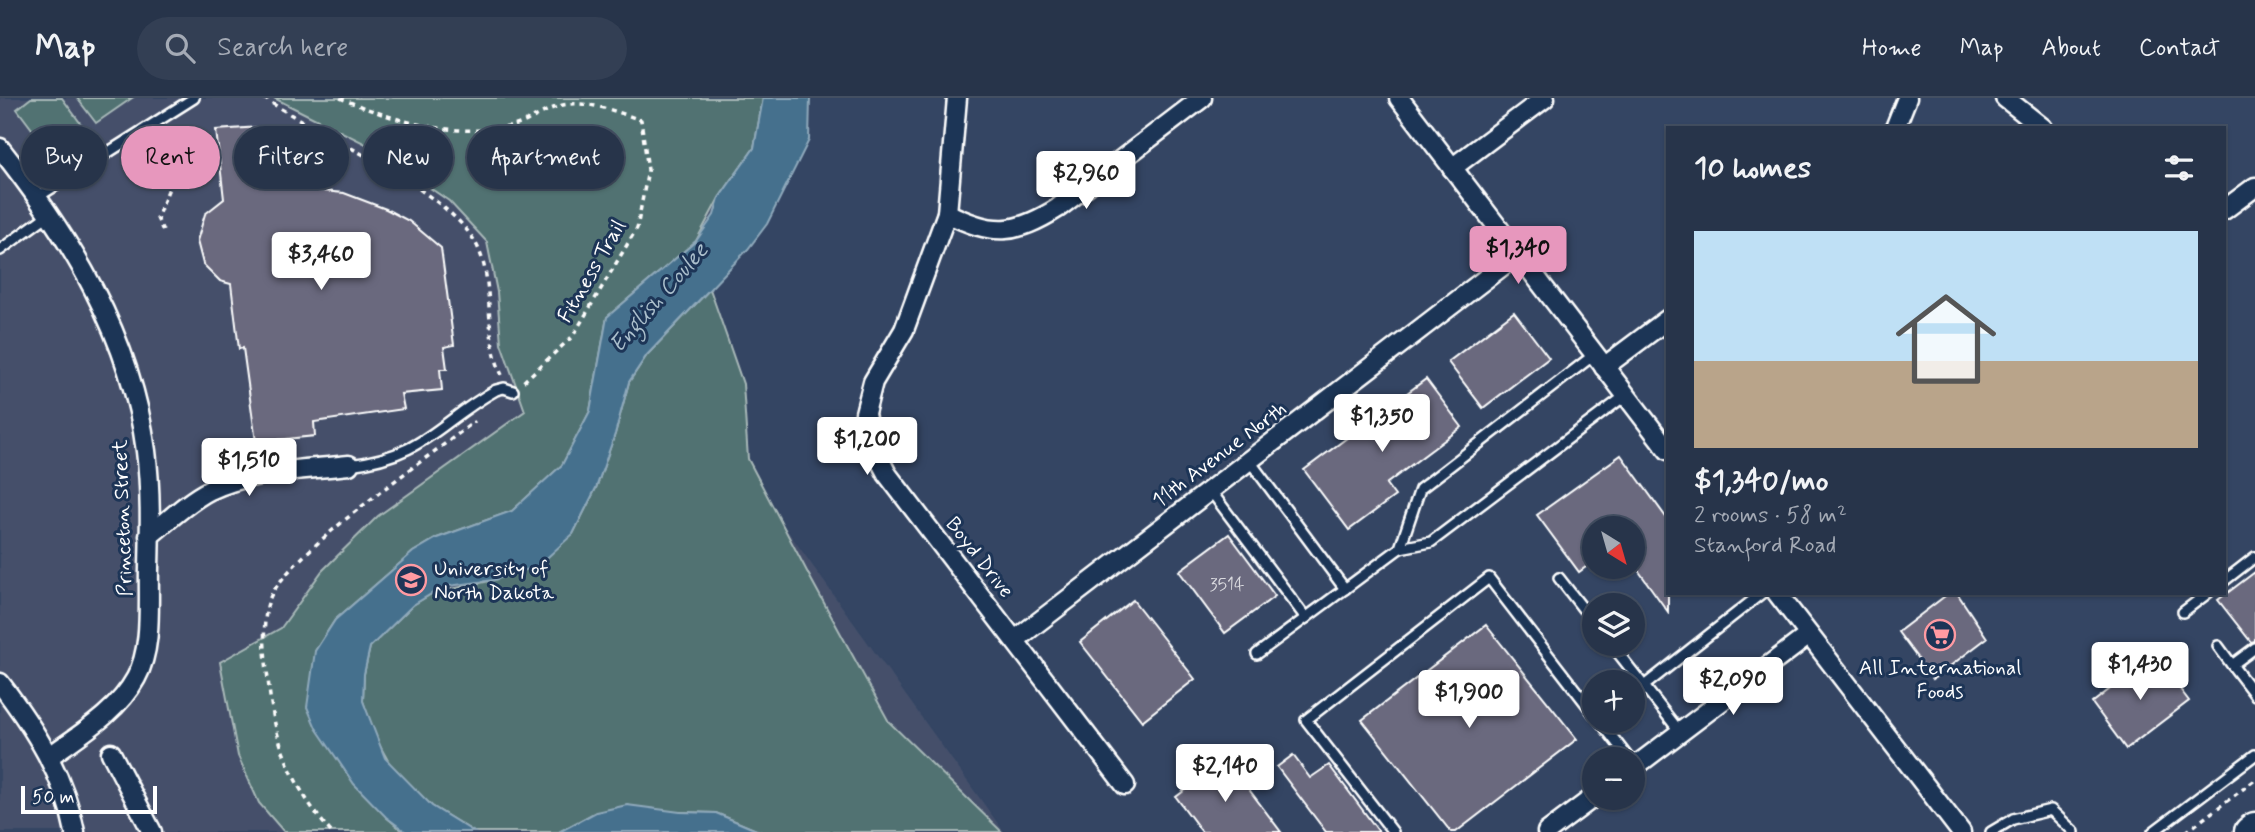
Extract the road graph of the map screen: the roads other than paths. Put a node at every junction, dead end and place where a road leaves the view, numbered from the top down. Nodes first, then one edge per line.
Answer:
1 (194, 98) edge
2 (957, 98) edge
3 (1202, 98) edge
4 (1399, 98) edge
5 (1545, 98) edge
6 (1907, 98) edge
7 (2005, 98) edge
8 (1896, 126) edge
9 (2040, 126) edge
10 (0, 148) edge
11 (1452, 168) junction
12 (2255, 187) edge
13 (36, 198) junction
14 (2226, 209) edge
15 (947, 213) junction
16 (48, 215) junction
17 (0, 250) edge
18 (1518, 254) junction
19 (1666, 320) edge
20 (1600, 361) junction
21 (513, 391) road end
22 (1626, 395) junction
23 (1666, 447) edge
24 (1249, 460) junction
25 (349, 465) joint
26 (1210, 490) junction
27 (149, 536) junction
28 (1400, 548) junction
29 (2255, 557) edge
30 (1559, 578) dead end
31 (2226, 579) edge
32 (1345, 589) junction
33 (1759, 595) edge
34 (1779, 595) edge
35 (2205, 595) edge
36 (1582, 608) edge
37 (2183, 612) dead end
38 (1306, 618) junction
39 (1810, 635) junction
40 (1014, 639) junction
41 (2218, 646) dead end
42 (2255, 648) edge
43 (1257, 654) dead end
44 (1620, 656) edge
45 (2232, 665) junction
46 (1631, 670) edge
47 (2251, 681) edge
48 (0, 683) edge
49 (1645, 686) edge
50 (1645, 688) edge
51 (2255, 695) edge
52 (1582, 698) edge
53 (1680, 732) junction
54 (111, 753) dead end
55 (1645, 755) edge
56 (2255, 755) edge
57 (50, 756) junction
58 (1125, 785) dead end
59 (1582, 806) edge
60 (2255, 828) edge
61 (75, 832) edge
62 (152, 832) edge
63 (1393, 832) edge
64 (1547, 832) edge
65 (1961, 832) edge
66 (1991, 832) edge
67 (2074, 832) edge
68 (2153, 832) edge
69 (2250, 832) edge

1 - 13 lane
2 - 15 street, Boyd Drive
3 - 15 street
4 - 11 street
5 - 11 street
6 - 8 street
7 - 9 street
10 - 13 street, Princeton Street
11 - 18 street
12 - 14 street
13 - 16 street, Princeton Street
15 - 40 street, Boyd Drive
16 - 17 lane
16 - 27 street, Princeton Street
18 - 20 street
18 - 24 street, 11th Avenue North
19 - 20 street
20 - 22 street
20 - 28 lane
21 - 25 lane
22 - 23 street
22 - 28 lane
24 - 26 street, 11th Avenue North
24 - 32 lane
25 - 27 street
26 - 38 lane
26 - 40 street, 11th Avenue North
27 - 57 street, Princeton Street
28 - 32 lane
29 - 31 lane
30 - 36 lane
32 - 38 lane
33 - 49 lane
34 - 39 street
35 - 37 lane
38 - 43 lane
39 - 53 street
39 - 65 street
40 - 58 street, Boyd Drive
41 - 45 lane
42 - 45 lane
44 - 46 lane
45 - 47 lane
47 - 51 lane
48 - 57 street
50 - 53 lane
52 - 63 lane
53 - 55 street
54 - 62 street
56 - 68 lane
57 - 61 street
59 - 64 street
60 - 69 highway
66 - 67 lane

